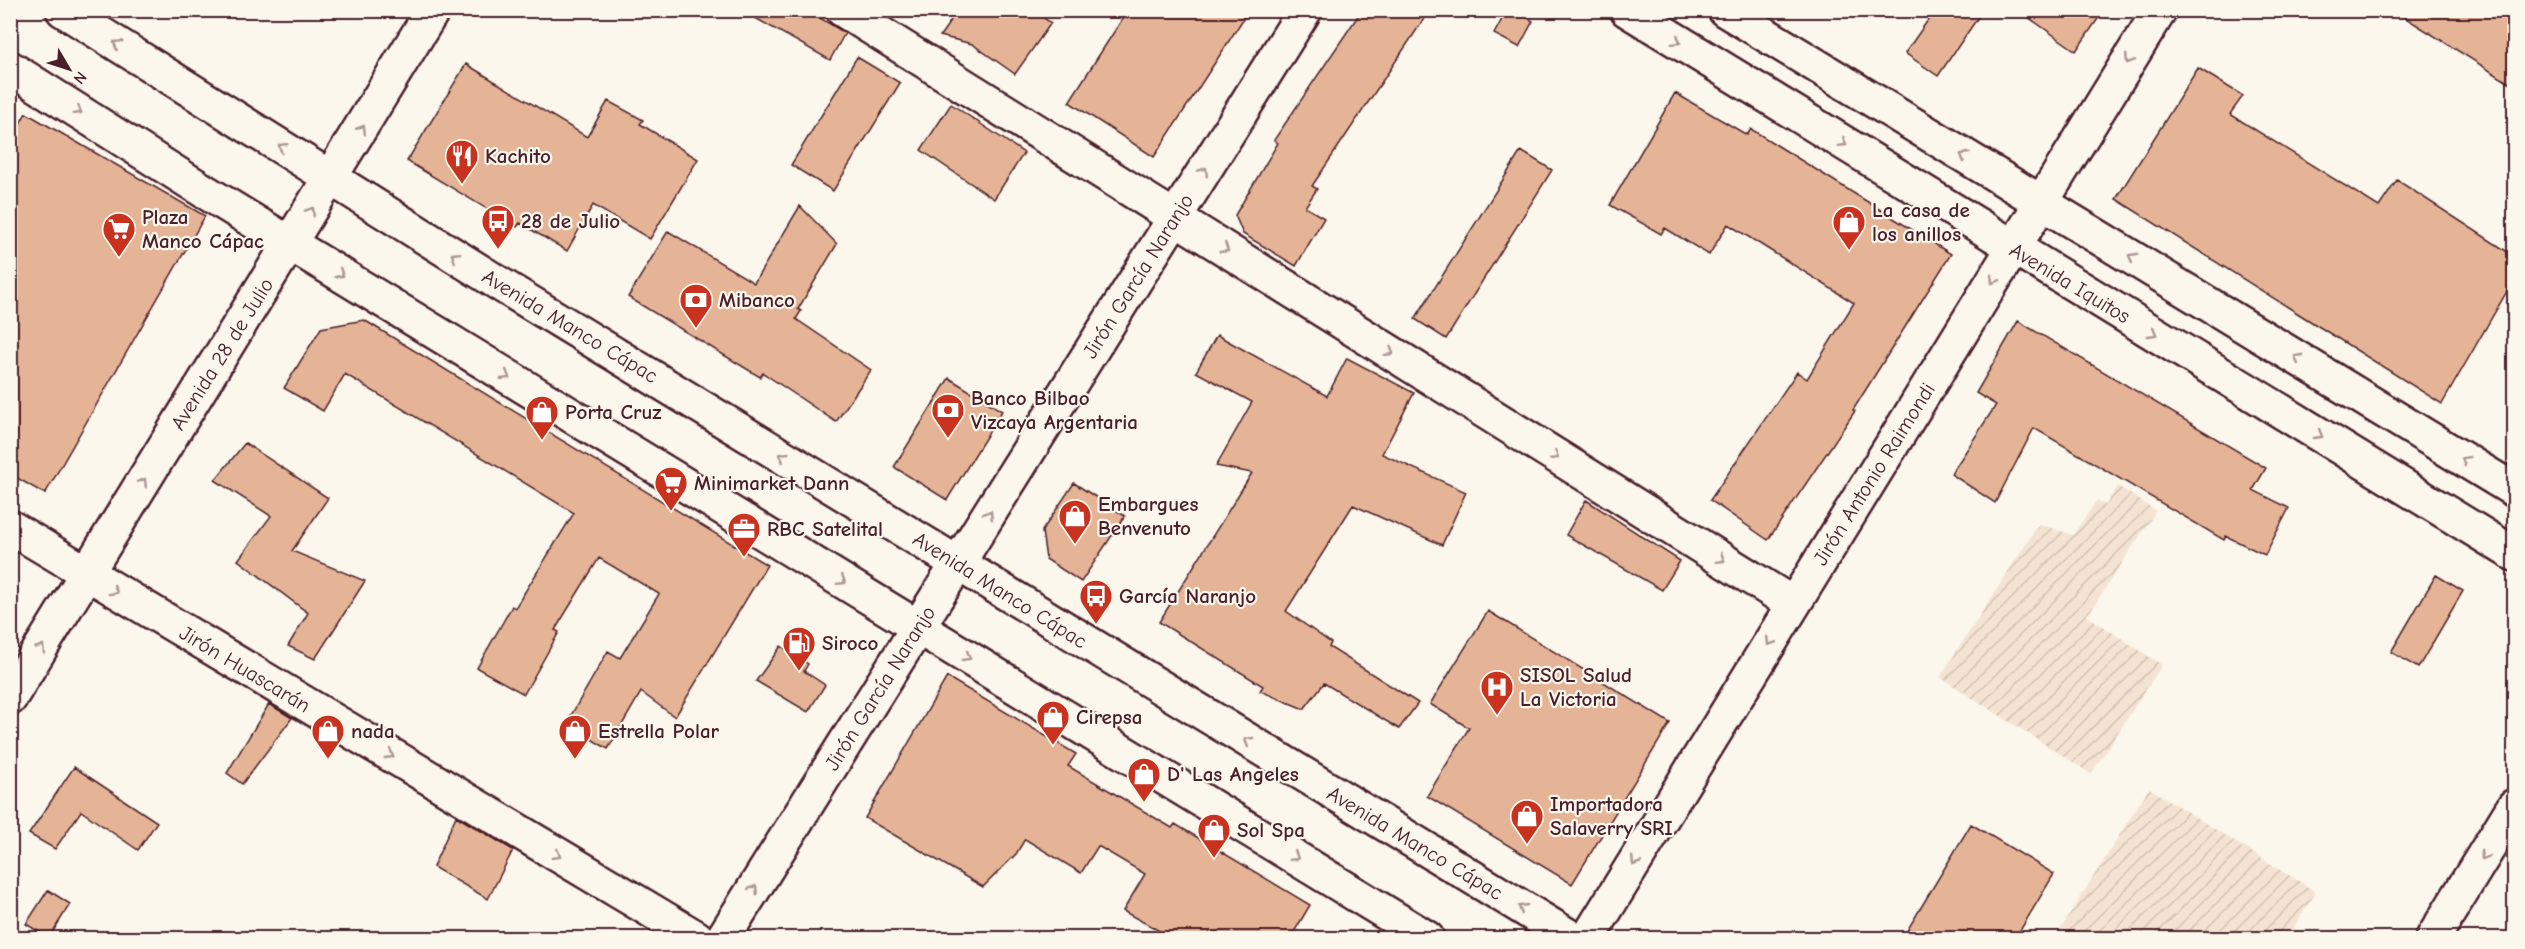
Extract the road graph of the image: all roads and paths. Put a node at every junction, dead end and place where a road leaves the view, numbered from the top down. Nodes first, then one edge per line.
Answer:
1 (63, 10) edge
2 (433, 10) edge
3 (843, 10) edge
4 (1305, 10) edge
5 (1628, 10) edge
6 (1725, 10) edge
7 (2160, 10) edge
8 (10, 69) edge
9 (331, 179) junction
10 (2041, 203) junction
11 (1175, 218) junction
12 (290, 243) junction
13 (2013, 248) junction
14 (2514, 490) edge
15 (10, 527) edge
16 (2514, 554) edge
17 (958, 564) junction
18 (87, 574) junction
19 (1793, 604) junction
20 (917, 627) junction
21 (10, 698) edge
22 (2514, 806) edge
23 (697, 939) edge
24 (723, 939) edge
25 (1427, 939) edge
26 (1572, 939) edge
27 (1588, 939) edge
28 (2433, 939) edge

9 -> 1 main road, Avenida Manco Cápac
9 -> 2 main road, Avenida 28 de Julio
3 - 11 main road
11 -> 4 main road, Jirón García Naranjo
5 -> 13 main road, Avenida Iquitos
10 -> 6 main road
7 -> 10 main road, Jirón Antonio Raimondi
8 -> 12 main road
12 -> 9 main road, Avenida 28 de Julio
17 -> 9 main road, Avenida Manco Cápac
10 - 13 main road, Jirón Antonio Raimondi
14 -> 10 main road
17 -> 11 main road, Jirón García Naranjo
11 -> 19 main road
18 -> 12 main road, Avenida 28 de Julio
12 -> 20 main road
13 -> 16 main road, Avenida Iquitos
13 -> 19 main road, Jirón Antonio Raimondi
15 - 18 main road, Jirón Huascarán
17 - 20 main road, Jirón García Naranjo
26 -> 17 main road, Avenida Manco Cápac
21 -> 18 main road, Avenida 28 de Julio
18 -> 23 main road, Jirón Huascarán
19 -> 27 main road, Jirón Antonio Raimondi
24 -> 20 main road, Jirón García Naranjo
20 -> 25 main road
22 -> 28 main road

